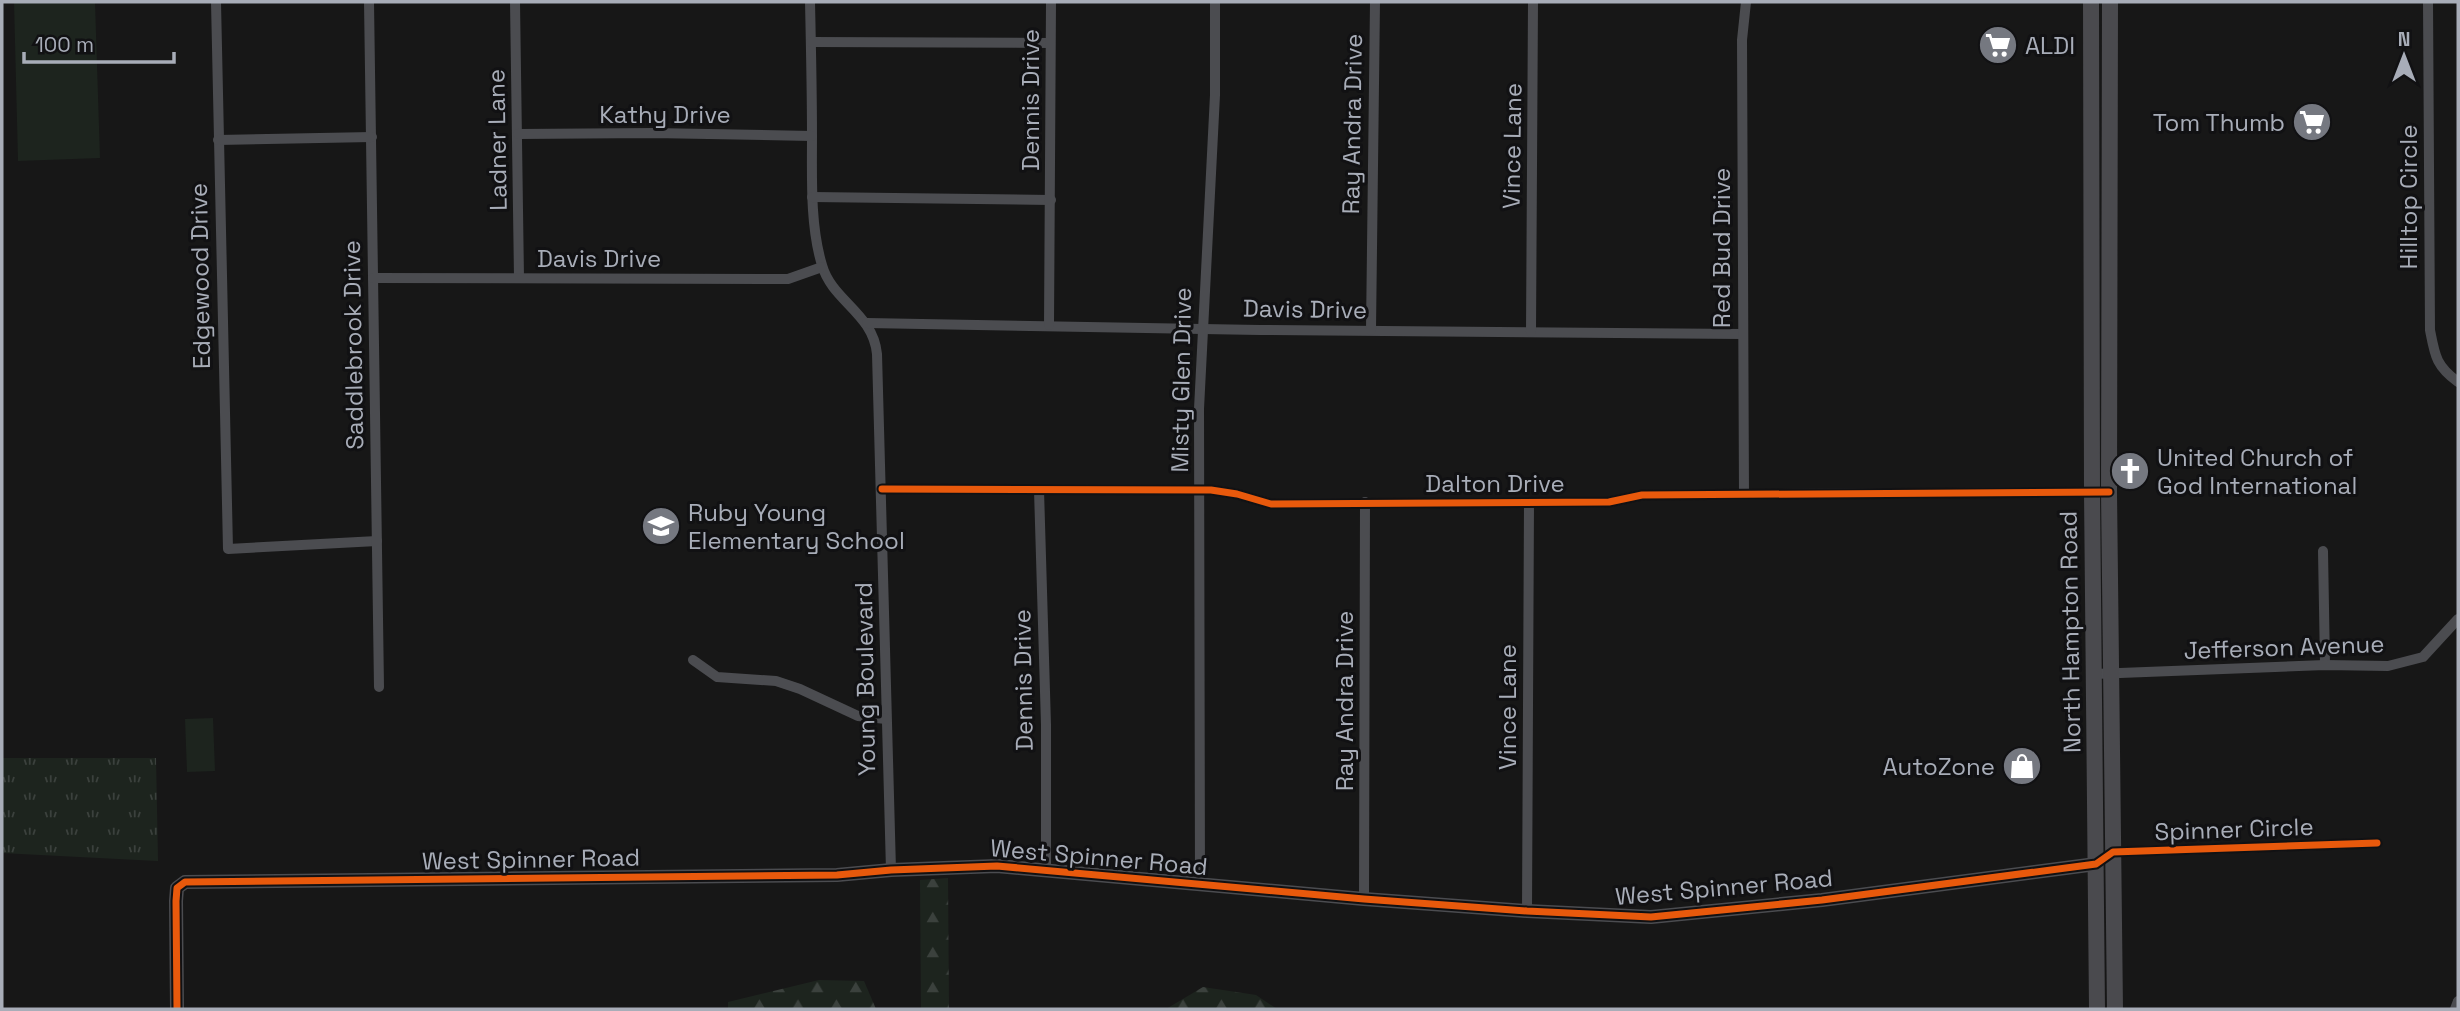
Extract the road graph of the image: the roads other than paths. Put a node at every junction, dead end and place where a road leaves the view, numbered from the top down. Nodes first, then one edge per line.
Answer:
1 (216, 2) edge
2 (369, 2) edge
3 (515, 2) edge
4 (810, 2) edge
5 (1051, 2) edge
6 (1215, 2) edge
7 (1375, 2) edge
8 (1533, 2) edge
9 (1746, 2) edge
10 (2091, 2) edge
11 (2110, 2) edge
12 (2428, 2) edge
13 (2091, 37) junction
14 (2110, 37) junction
15 (811, 42) junction
16 (1051, 43) junction
17 (518, 135) junction
18 (812, 136) junction
19 (372, 137) junction
20 (218, 140) junction
21 (2091, 186) junction
22 (2110, 186) junction
23 (812, 197) junction
24 (1051, 200) junction
25 (822, 267) junction
26 (373, 278) junction
27 (519, 278) junction
28 (867, 323) junction
29 (1049, 324) junction
30 (1203, 328) junction
31 (1371, 330) junction
32 (1531, 332) junction
33 (1742, 334) junction
34 (2458, 382) edge
35 (882, 489) junction
36 (1040, 489) junction
37 (1200, 490) junction
38 (2092, 492) junction
39 (2109, 492) junction
40 (1744, 494) junction
41 (1365, 502) junction
42 (1529, 503) junction
43 (377, 541) junction
44 (2323, 551) dead end
45 (2458, 620) edge
46 (693, 660) dead end
47 (2325, 664) junction
48 (2111, 672) junction
49 (2094, 674) junction
50 (380, 687) dead end
51 (886, 719) junction
52 (2377, 843) dead end
53 (2113, 852) junction
54 (2096, 864) junction
55 (891, 870) junction
56 (1046, 870) junction
57 (1200, 885) junction
58 (1364, 899) junction
59 (1527, 911) junction
60 (2458, 1001) edge
61 (177, 1009) edge
62 (2097, 1009) edge
63 (2115, 1009) edge
64 (2455, 1009) edge

1 - 20 street, Edgewood Drive
2 - 19 street, Saddlebrook Drive
3 - 17 street, Ladner Lane
4 - 15 street, Young Boulevard
5 - 16 street, Dennis Drive
6 - 30 street, Misty Glen Drive
7 - 31 street, Ray Andra Drive
8 - 32 street, Vince Lane
9 - 33 street, Red Bud Drive
10 - 13 main road, North Hampton Road
11 - 14 main road, North Hampton Road
12 - 34 street, Hilltop Circle
13 - 14 main road
13 - 21 main road, North Hampton Road
14 - 22 main road, North Hampton Road
15 - 16 street
15 - 18 street, Young Boulevard
16 - 24 street, Dennis Drive
17 - 18 street, Kathy Drive
17 - 27 street, Ladner Lane
18 - 23 street, Young Boulevard
19 - 20 street
19 - 26 street, Saddlebrook Drive
20 - 43 street, Edgewood Drive
21 - 22 main road
21 - 38 main road, North Hampton Road
22 - 39 main road, North Hampton Road
23 - 24 street
23 - 25 street, Young Boulevard
24 - 29 street, Dennis Drive
25 - 27 street, Davis Drive
25 - 28 street, Young Boulevard
26 - 27 street, Davis Drive
26 - 43 street, Saddlebrook Drive
28 - 29 street, Davis Drive
28 - 35 street, Young Boulevard
29 - 30 street, Davis Drive
30 - 31 street, Davis Drive
30 - 37 street, Misty Glen Drive
31 - 32 street, Davis Drive
32 - 33 street, Davis Drive
33 - 40 street, Red Bud Drive
35 - 36 street, Dalton Drive
35 - 51 street, Young Boulevard
36 - 37 street, Dalton Drive
36 - 56 street, Dennis Drive
37 - 41 street, Dalton Drive
37 - 57 street, Misty Glen Drive
38 - 39 street, Dalton Drive
38 - 40 street, Dalton Drive
38 - 49 main road, North Hampton Road
39 - 48 main road, North Hampton Road
40 - 42 street, Dalton Drive
41 - 42 street, Dalton Drive
41 - 58 street, Ray Andra Drive
42 - 59 street, Vince Lane
43 - 50 street, Saddlebrook Drive
44 - 47 street
45 - 47 street, Jefferson Avenue
46 - 51 street
47 - 48 street, Jefferson Avenue
48 - 49 street, Jefferson Avenue
48 - 53 main road, North Hampton Road
49 - 54 main road, North Hampton Road
51 - 55 street, Young Boulevard
52 - 53 street, Spinner Circle
53 - 54 street
53 - 63 main road, North Hampton Road
54 - 59 street, West Spinner Road
54 - 62 main road, North Hampton Road
55 - 56 street, West Spinner Road
55 - 61 street, West Spinner Road
56 - 57 street, West Spinner Road
57 - 58 street, West Spinner Road
58 - 59 street, West Spinner Road
60 - 64 street

